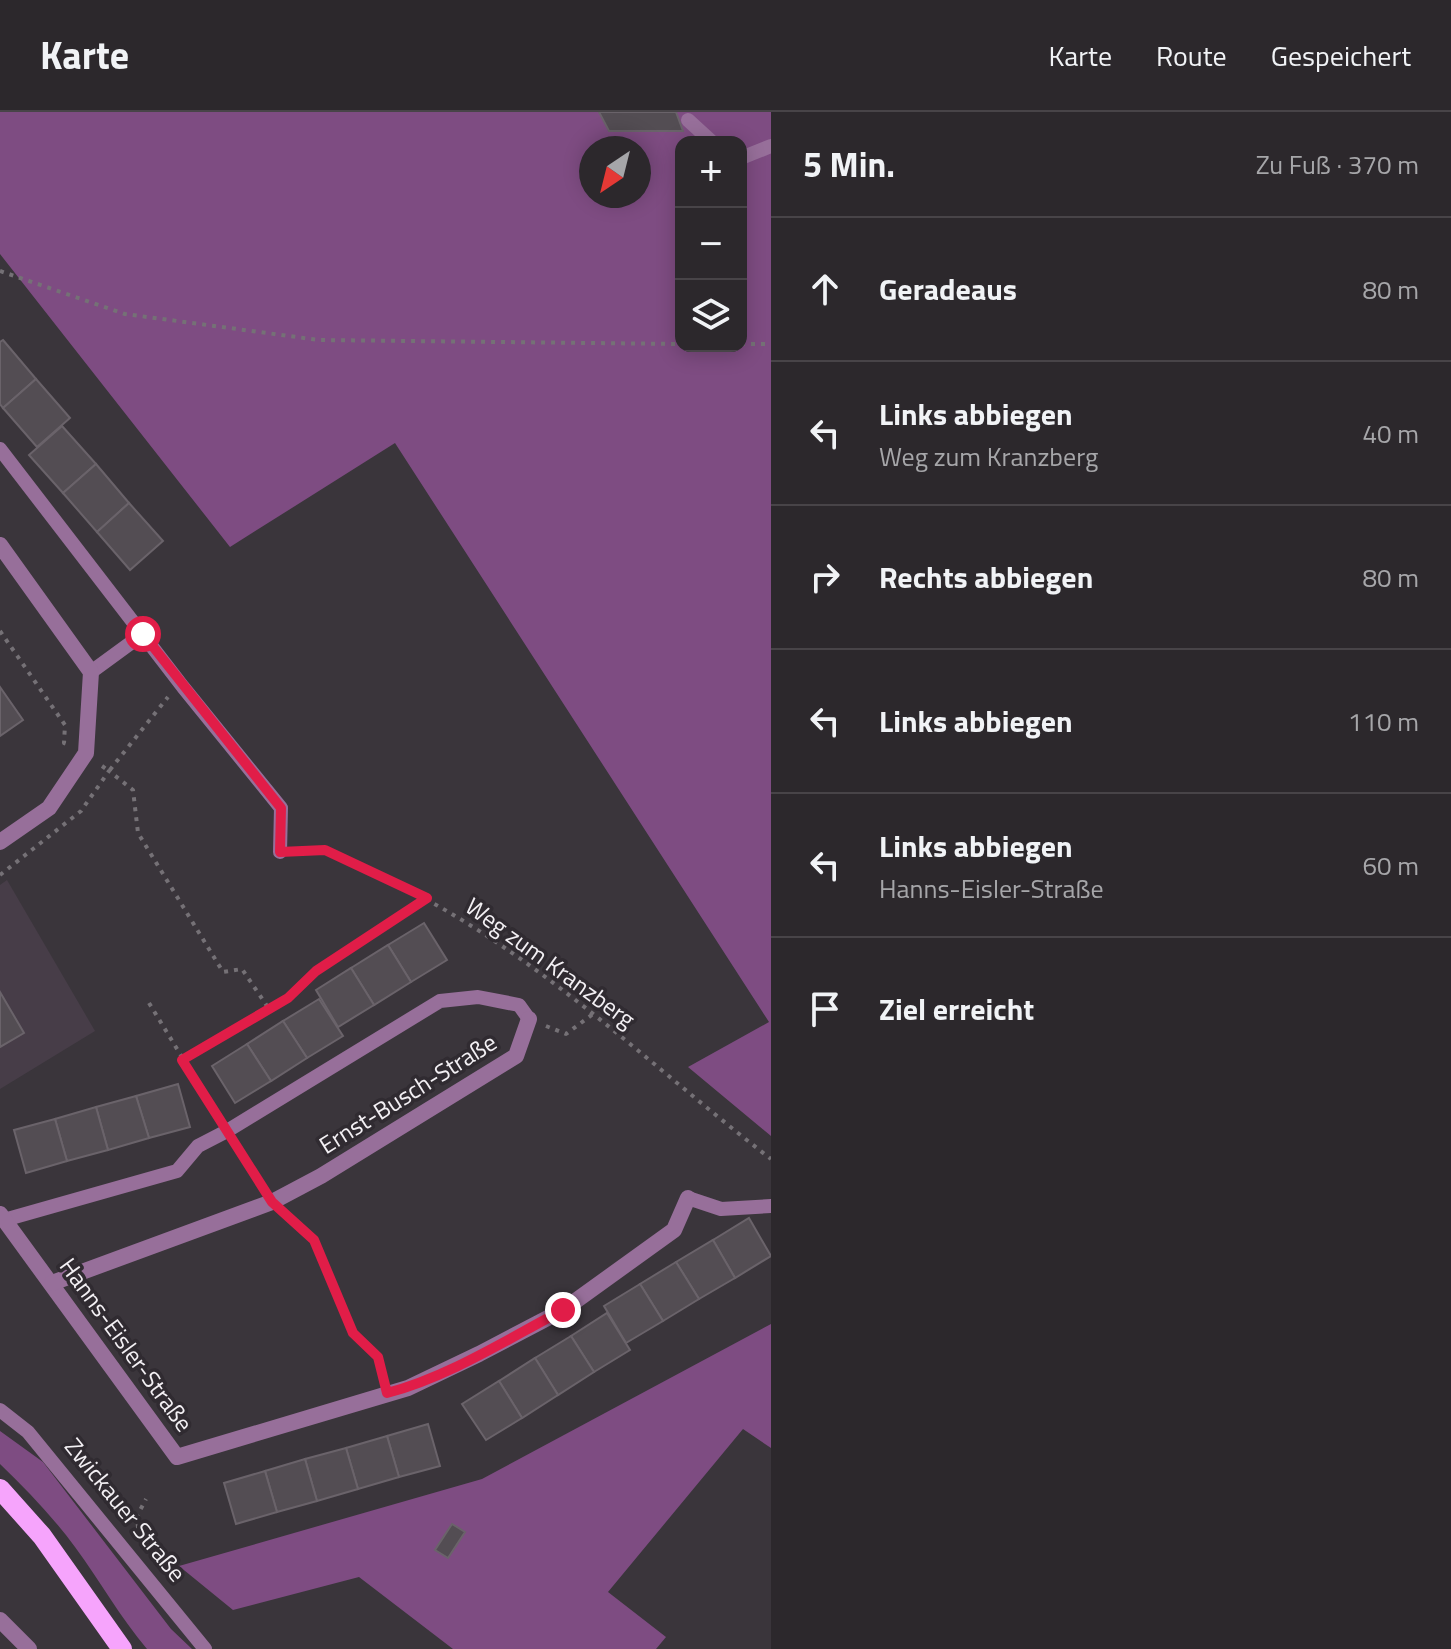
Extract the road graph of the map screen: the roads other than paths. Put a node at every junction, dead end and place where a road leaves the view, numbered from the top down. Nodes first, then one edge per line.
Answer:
1 (688, 120) dead end
2 (705, 136) edge
3 (771, 146) edge
4 (747, 156) edge
5 (0, 449) edge
6 (0, 545) edge
7 (143, 634) junction
8 (91, 672) junction
9 (0, 842) edge
10 (280, 852) road end
11 (529, 1019) joint
12 (688, 1198) joint
13 (771, 1206) edge
14 (2, 1217) edge
15 (52, 1283) junction
16 (0, 1410) edge
17 (0, 1489) edge
18 (0, 1620) edge
19 (29, 1649) edge
20 (122, 1649) edge
21 (205, 1649) edge

1 - 2 lane
3 - 4 lane
5 - 7 lane
6 - 8 street
7 - 8 lane
7 - 10 lane
8 - 9 street
11 - 14 lane, Ernst-Busch-Straße
11 - 15 street, Ernst-Busch-Straße
12 - 13 lane
12 - 15 street, Hanns-Eisler-Straße
14 - 15 street, Hanns-Eisler-Straße
16 - 21 lane, Zwickauer Straße
17 - 20 main road
18 - 19 street

